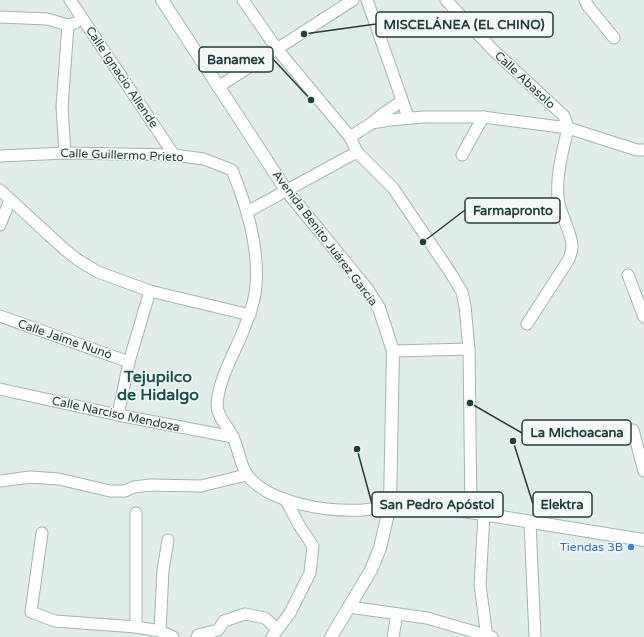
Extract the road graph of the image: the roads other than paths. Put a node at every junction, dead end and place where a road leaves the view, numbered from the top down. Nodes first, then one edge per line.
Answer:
1 (70, 0) edge
2 (162, 0) edge
3 (243, 0) edge
4 (353, 0) edge
5 (367, 0) edge
6 (446, 0) edge
7 (585, 0) edge
8 (0, 17) edge
9 (83, 20) junction
10 (68, 25) junction
11 (614, 38) dead end
12 (277, 49) junction
13 (218, 87) junction
14 (402, 102) junction
15 (408, 117) junction
16 (483, 118) junction
17 (372, 124) junction
18 (568, 128) junction
19 (350, 138) junction
20 (644, 150) edge
21 (357, 152) junction
22 (65, 153) junction
23 (174, 155) junction
24 (462, 155) dead end
25 (0, 156) edge
26 (0, 190) edge
27 (286, 190) junction
28 (10, 200) junction
29 (247, 212) junction
30 (0, 225) edge
31 (628, 275) dead end
32 (150, 291) junction
33 (250, 315) junction
34 (0, 316) edge
35 (644, 317) edge
36 (527, 324) dead end
37 (469, 349) junction
38 (393, 351) junction
39 (129, 362) junction
40 (0, 389) edge
41 (118, 415) junction
42 (633, 430) dead end
43 (233, 437) junction
44 (644, 471) edge
45 (246, 475) junction
46 (0, 480) edge
47 (286, 500) junction
48 (390, 505) junction
49 (472, 512) junction
50 (136, 513) dead end
51 (484, 514) junction
52 (530, 522) junction
53 (42, 533) dead end
54 (168, 540) dead end
55 (644, 540) edge
56 (349, 608) junction
57 (397, 614) junction
58 (136, 627) junction
59 (160, 631) junction
60 (274, 633) edge
61 (489, 636) edge
62 (173, 637) edge
63 (197, 637) edge
64 (331, 637) edge
65 (393, 637) edge
66 (536, 637) edge

1 - 9 street, Calle Ignacio Allende
2 - 13 main road, Avenida Benito Juárez García
3 - 12 street
4 - 12 street
5 - 14 street
6 - 18 street, Calle Abasolo
7 - 11 street
8 - 10 street
9 - 10 street
9 - 23 street, Calle Ignacio Allende
10 - 22 street
12 - 13 street
12 - 19 street
13 - 27 main road, Avenida Benito Juárez García
14 - 15 street
14 - 17 street
15 - 16 street
15 - 17 street
16 - 18 street
16 - 24 street
17 - 19 street
18 - 20 street
18 - 36 street
19 - 21 street
21 - 27 street
21 - 37 street
22 - 23 street, Calle Guillermo Prieto
22 - 25 street, Calle Guillermo Prieto
23 - 29 street, Calle Guillermo Prieto
26 - 28 street
27 - 29 street
27 - 38 main road, Avenida Benito Juárez García
28 - 30 street
28 - 32 street
29 - 33 street, Calle Guillermo Prieto
31 - 35 street
32 - 33 street
32 - 39 street
33 - 43 street, Calle Guillermo Prieto
34 - 39 street, Calle Jaime Nunó
37 - 38 street
37 - 49 street
38 - 48 main road, Avenida Benito Juárez García
39 - 41 street
40 - 41 street, Calle Narciso Mendoza
41 - 43 street, Calle Narciso Mendoza
42 - 44 street
43 - 45 street, Calle Guillermo Prieto
45 - 46 street
45 - 47 street
47 - 48 street
47 - 60 street
48 - 49 main road
48 - 56 main road, Avenida Benito Juárez García
49 - 51 main road
50 - 58 street
51 - 52 main road
51 - 61 street
52 - 55 main road
52 - 66 street
53 - 58 street
54 - 59 street
56 - 57 street
56 - 64 main road, Avenida Benito Juárez García
57 - 61 street
57 - 65 street
58 - 59 street
59 - 62 street
60 - 63 street

